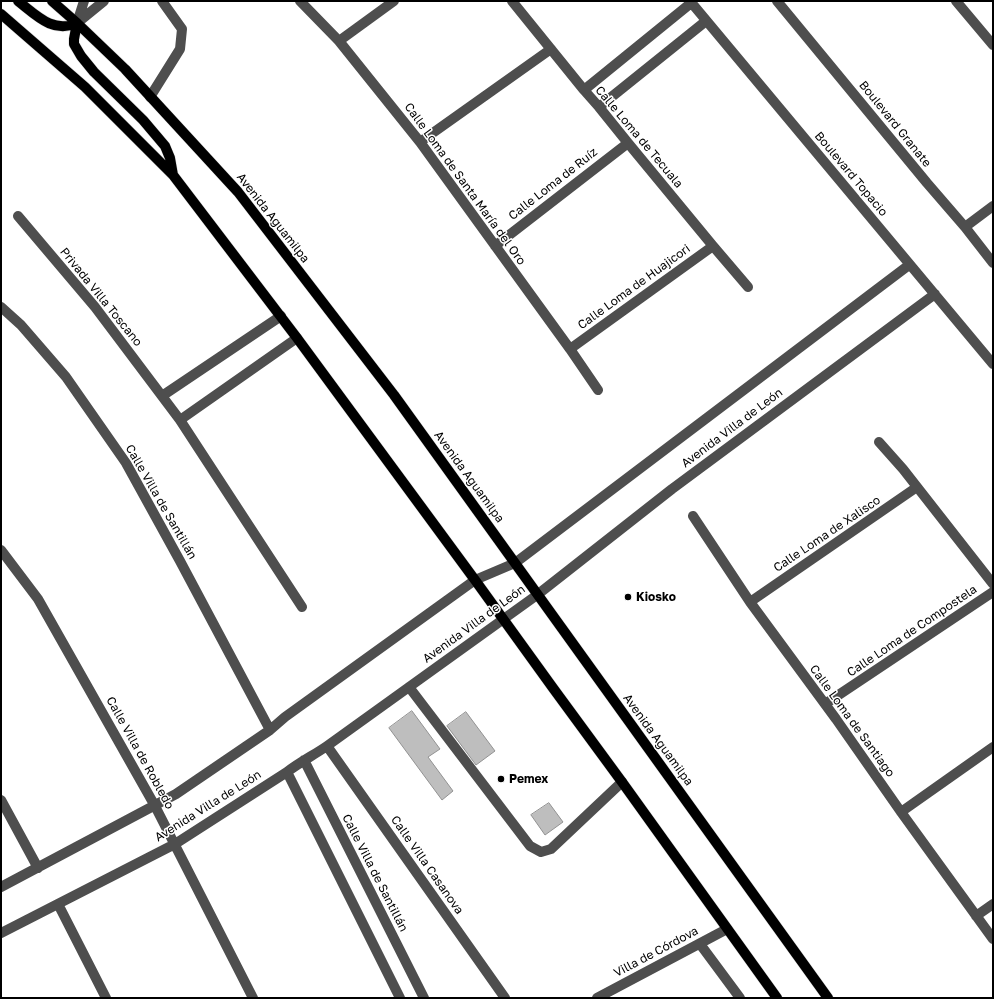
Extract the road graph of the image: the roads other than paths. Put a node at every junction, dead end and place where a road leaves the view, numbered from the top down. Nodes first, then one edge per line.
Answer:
1 (18, 1) edge
2 (52, 1) edge
3 (84, 1) edge
4 (104, 1) edge
5 (162, 1) edge
6 (300, 1) edge
7 (394, 1) edge
8 (512, 1) edge
9 (777, 1) edge
10 (956, 1) edge
11 (690, 2) edge
12 (1, 14) edge
13 (706, 21) junction
14 (77, 24) junction
15 (339, 41) junction
16 (993, 45) edge
17 (551, 49) junction
18 (584, 90) junction
19 (150, 97) junction
20 (599, 107) junction
21 (420, 142) junction
22 (628, 143) junction
23 (173, 175) junction
24 (993, 206) edge
25 (18, 216) dead end
26 (965, 227) junction
27 (495, 246) junction
28 (713, 246) junction
29 (992, 260) edge
30 (909, 265) junction
31 (748, 287) dead end
32 (935, 294) junction
33 (1, 307) edge
34 (281, 316) junction
35 (298, 338) junction
36 (570, 349) junction
37 (993, 364) edge
38 (598, 390) dead end
39 (162, 396) junction
40 (180, 420) junction
41 (879, 442) dead end
42 (918, 487) junction
43 (693, 516) dead end
44 (1, 550) edge
45 (515, 563) junction
46 (475, 580) junction
47 (993, 584) edge
48 (993, 592) edge
49 (537, 595) junction
50 (750, 602) junction
51 (302, 607) dead end
52 (503, 619) junction
53 (409, 687) junction
54 (824, 704) junction
55 (270, 730) junction
56 (327, 746) junction
57 (993, 747) edge
58 (304, 760) junction
59 (287, 772) junction
60 (622, 782) junction
61 (1, 800) edge
62 (155, 806) junction
63 (901, 812) junction
64 (175, 844) junction
65 (38, 868) junction
66 (1, 887) edge
67 (58, 904) junction
68 (993, 904) edge
69 (976, 916) junction
70 (727, 929) junction
71 (1, 933) edge
72 (993, 939) edge
73 (700, 944) junction
74 (820, 987) junction
75 (106, 998) edge
76 (253, 998) edge
77 (400, 998) edge
78 (424, 998) edge
79 (505, 998) edge
80 (598, 998) edge
81 (740, 998) edge
82 (777, 998) edge
83 (825, 998) edge
84 (828, 998) edge

1 - 14 main road
2 - 14 main road, Avenida Aguamilpa
3 - 14 street
4 - 14 street
5 - 19 street
6 - 15 street, Calle Loma de Santa María del Oro
7 - 15 street
8 - 17 street, Calle Loma de Tecuala
9 - 26 street, Boulevard Granate
10 - 16 street
11 - 13 street, Boulevard Topacio
11 - 18 street
12 - 23 main road
13 - 20 street
13 - 30 street, Boulevard Topacio
14 - 19 main road, Avenida Aguamilpa
14 - 23 main road
15 - 21 street, Calle Loma de Santa María del Oro
17 - 18 street, Calle Loma de Tecuala
17 - 21 street
18 - 20 street, Calle Loma de Tecuala
19 - 45 main road, Avenida Aguamilpa
20 - 22 street, Calle Loma de Tecuala
21 - 27 street, Calle Loma de Santa María del Oro
22 - 27 street, Calle Loma de Ruíz
22 - 28 street, Calle Loma de Tecuala
23 - 34 main road
24 - 26 street
25 - 39 street, Privada Villa Toscano
26 - 29 street, Boulevard Granate
27 - 36 street, Calle Loma de Santa María del Oro
28 - 31 street, Calle Loma de Tecuala
28 - 36 street, Calle Loma de Huajicori
30 - 32 street, Boulevard Topacio
30 - 45 street, Avenida Villa de León
32 - 37 street, Boulevard Topacio
32 - 49 street, Avenida Villa de León
33 - 55 street, Calle Villa de Santillán
34 - 35 main road
34 - 39 street
35 - 40 street
35 - 46 main road
36 - 38 street, Calle Loma de Santa María del Oro
39 - 40 street, Privada Villa Toscano
40 - 51 street, Privada Villa Toscano
41 - 42 street
42 - 47 street
42 - 50 street, Calle Loma de Xalisco
43 - 50 street, Calle Loma de Santiago
44 - 62 street, Calle Villa de Robledo
45 - 46 street, Avenida Villa de León
45 - 49 main road, Avenida Aguamilpa
46 - 52 main road
46 - 55 street, Avenida Villa de León
48 - 54 street, Calle Loma de Compostela
49 - 52 street, Avenida Villa de León
49 - 74 main road, Avenida Aguamilpa
50 - 54 street, Calle Loma de Santiago
52 - 53 street, Avenida Villa de León
52 - 60 main road
53 - 56 street, Avenida Villa de León
53 - 60 street
54 - 63 street, Calle Loma de Santiago
55 - 62 street, Avenida Villa de León
56 - 58 street, Avenida Villa de León
56 - 79 street, Calle Villa Casanova
57 - 63 street
58 - 59 street, Avenida Villa de León
58 - 78 street, Calle Villa de Santillán
59 - 64 street, Avenida Villa de León
59 - 77 street
60 - 70 main road
61 - 65 street
62 - 64 street, Calle Villa de Robledo
62 - 65 street, Avenida Villa de León
63 - 69 street, Calle Loma de Santiago
64 - 67 street, Avenida Villa de León
64 - 76 street, Calle Villa de Robledo
65 - 66 street, Avenida Villa de León
67 - 71 street, Avenida Villa de León
67 - 75 street
68 - 69 street
69 - 72 street, Calle Loma de Santiago
70 - 73 street, Villa de Córdova
70 - 82 main road
73 - 80 street, Villa de Córdova
73 - 81 street
74 - 83 main road
74 - 84 main road, Avenida Aguamilpa

